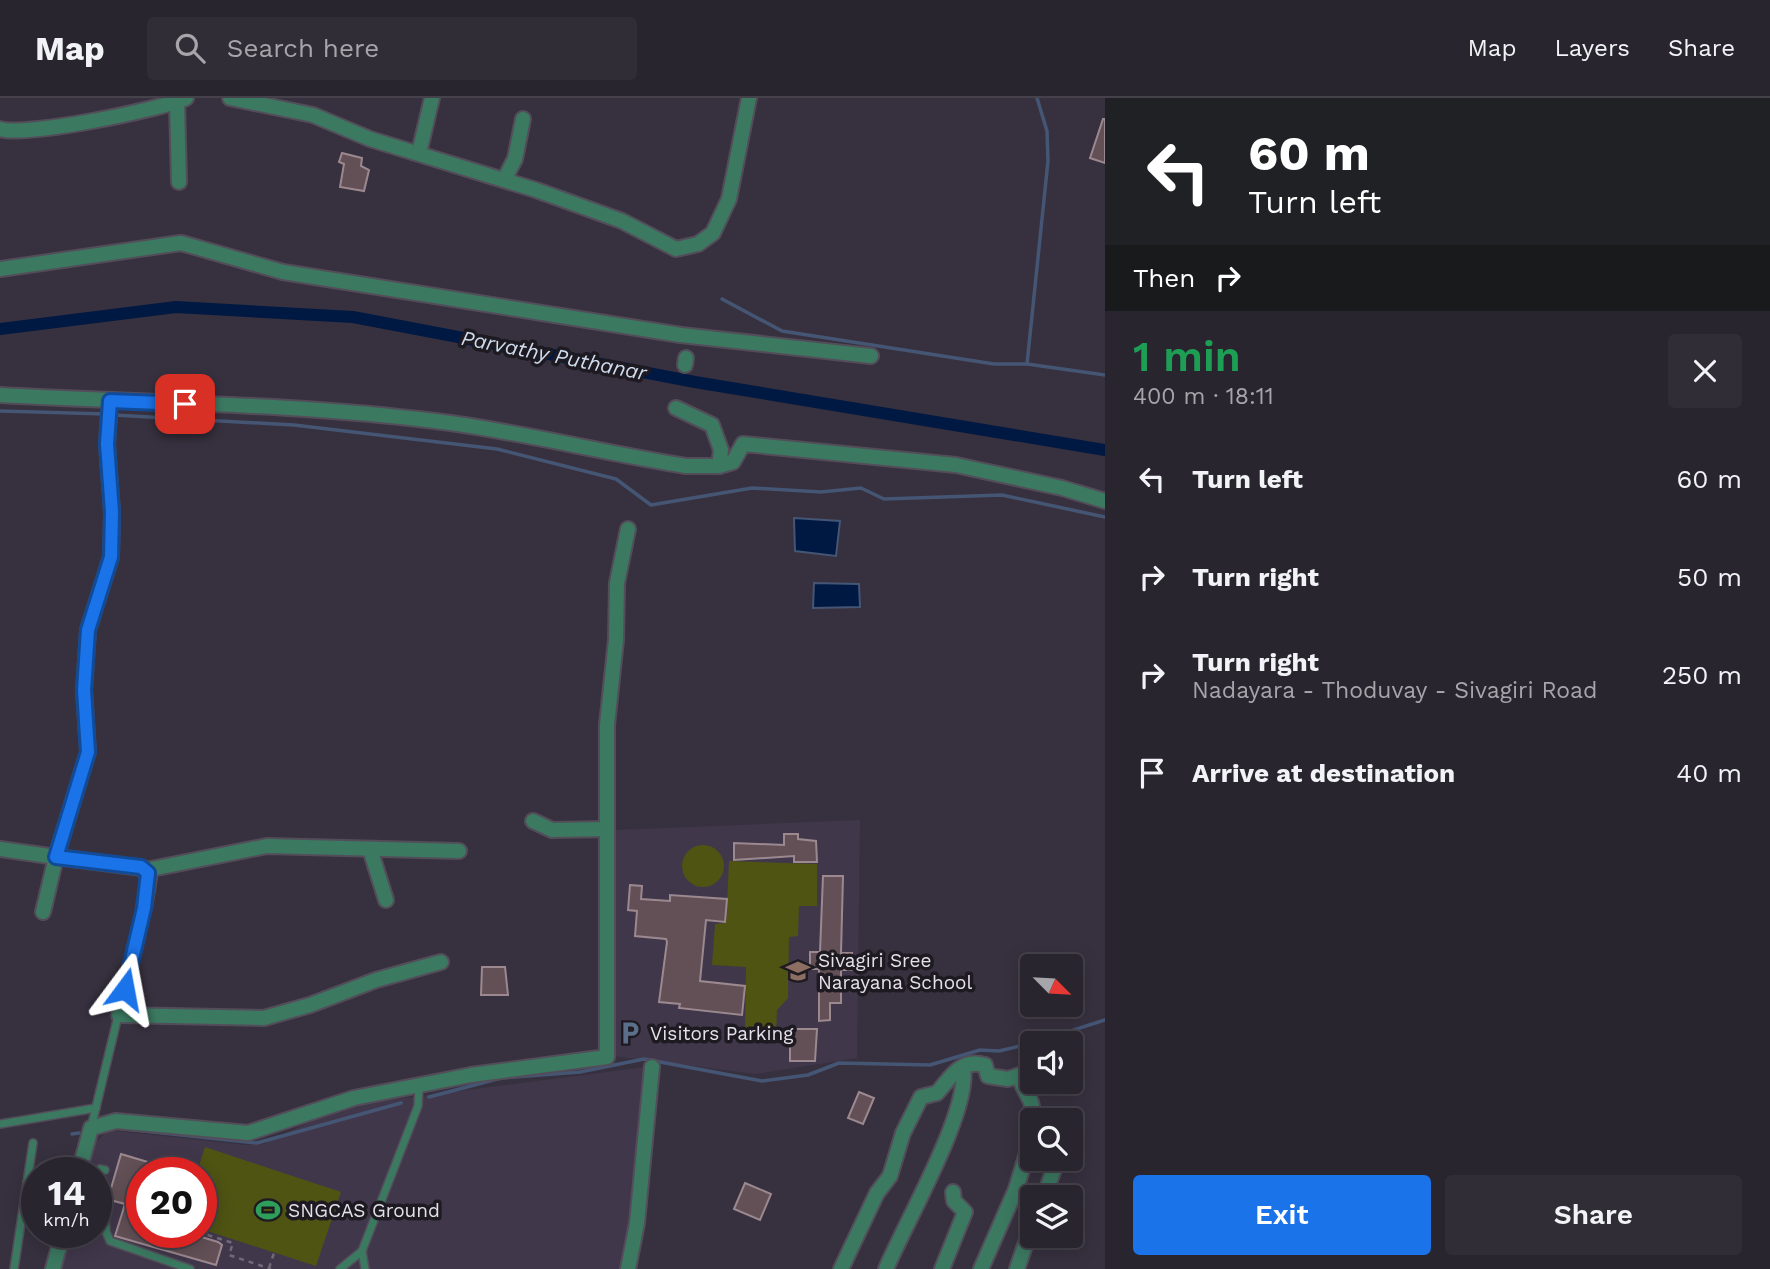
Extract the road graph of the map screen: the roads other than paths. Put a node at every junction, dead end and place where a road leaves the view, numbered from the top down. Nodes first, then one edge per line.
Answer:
1 (230, 98) edge
2 (432, 98) edge
3 (749, 98) edge
4 (181, 100) edge
5 (523, 118) dead end
6 (0, 129) edge
7 (419, 153) junction
8 (504, 180) junction
9 (179, 182) dead end
10 (0, 269) edge
11 (871, 356) dead end
12 (0, 395) edge
13 (110, 401) junction
14 (676, 408) dead end
15 (719, 466) junction
16 (1105, 501) edge
17 (628, 529) dead end
18 (533, 821) dead end
19 (607, 829) junction
20 (0, 849) edge
21 (370, 849) junction
22 (459, 851) dead end
23 (56, 857) junction
24 (146, 870) junction
25 (386, 900) dead end
26 (144, 908) joint
27 (43, 912) dead end
28 (441, 962) dead end
29 (119, 1015) junction
30 (652, 1067) dead end
31 (963, 1068) junction
32 (1020, 1075) edge
33 (419, 1085) junction
34 (96, 1108) junction
35 (0, 1124) edge
36 (91, 1128) junction
37 (33, 1143) dead end
38 (83, 1157) edge
39 (1022, 1171) edge
40 (953, 1192) dead end
41 (112, 1242) edge
42 (59, 1248) edge
43 (1024, 1248) edge
44 (362, 1251) junction
45 (14, 1269) edge
46 (53, 1269) edge
47 (188, 1269) edge
48 (340, 1269) edge
49 (365, 1269) edge
50 (628, 1269) edge
51 (841, 1269) edge
52 (886, 1269) edge
53 (942, 1269) edge
54 (981, 1269) edge
55 (1017, 1269) edge

1 - 7 street
2 - 7 street
3 - 8 street
4 - 6 street
4 - 9 street
5 - 8 street
7 - 8 street
10 - 11 street
12 - 13 street
13 - 15 street
13 - 23 street
14 - 15 street
15 - 16 street
17 - 19 street
18 - 19 street
19 - 33 street
20 - 23 street
21 - 22 street
21 - 24 street
21 - 25 street
23 - 24 street
23 - 27 street
24 - 26 street
26 - 29 lane
28 - 29 street
29 - 34 lane
30 - 50 street
31 - 32 street
31 - 51 street
31 - 52 street
33 - 36 street
33 - 44 lane
34 - 35 lane
34 - 36 lane
36 - 38 street
37 - 45 lane
39 - 54 street
40 - 53 street
41 - 47 lane
42 - 46 street
43 - 55 street
44 - 48 lane
44 - 49 lane

